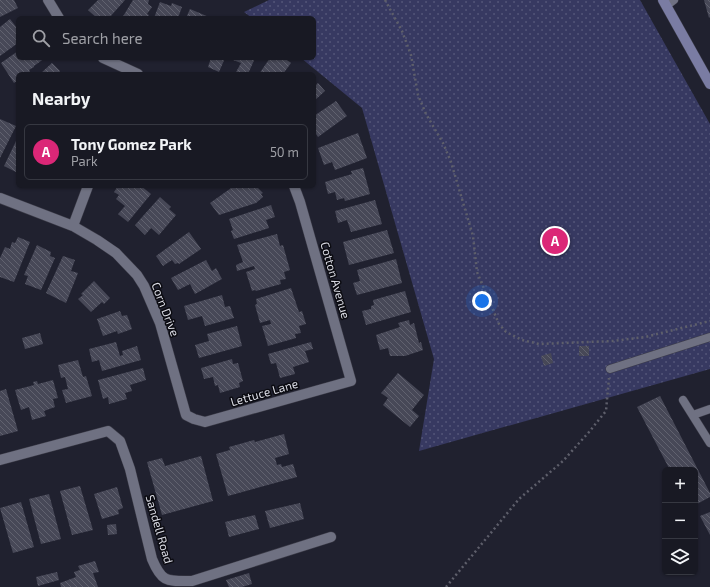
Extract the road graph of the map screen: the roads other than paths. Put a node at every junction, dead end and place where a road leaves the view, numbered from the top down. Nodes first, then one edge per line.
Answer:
1 (48, 0) edge
2 (668, 2) edge
3 (58, 16) edge
4 (107, 60) edge
5 (132, 72) edge
6 (710, 84) edge
7 (87, 188) edge
8 (295, 188) edge
9 (0, 198) edge
10 (73, 226) junction
11 (710, 337) edge
12 (610, 369) road end
13 (351, 381) joint
14 (683, 400) dead end
15 (710, 409) edge
16 (186, 415) joint
17 (693, 415) junction
18 (710, 443) edge
19 (0, 460) edge
20 (331, 537) dead end

1 - 3 street
2 - 6 street
4 - 5 street
7 - 10 street
8 - 13 street, Cotton Avenue
9 - 10 street, Corn Drive
10 - 16 street, Corn Drive
11 - 12 lane
13 - 16 street, Lettuce Lane
14 - 17 lane
15 - 17 lane
17 - 18 lane
19 - 20 street, Sandell Road

